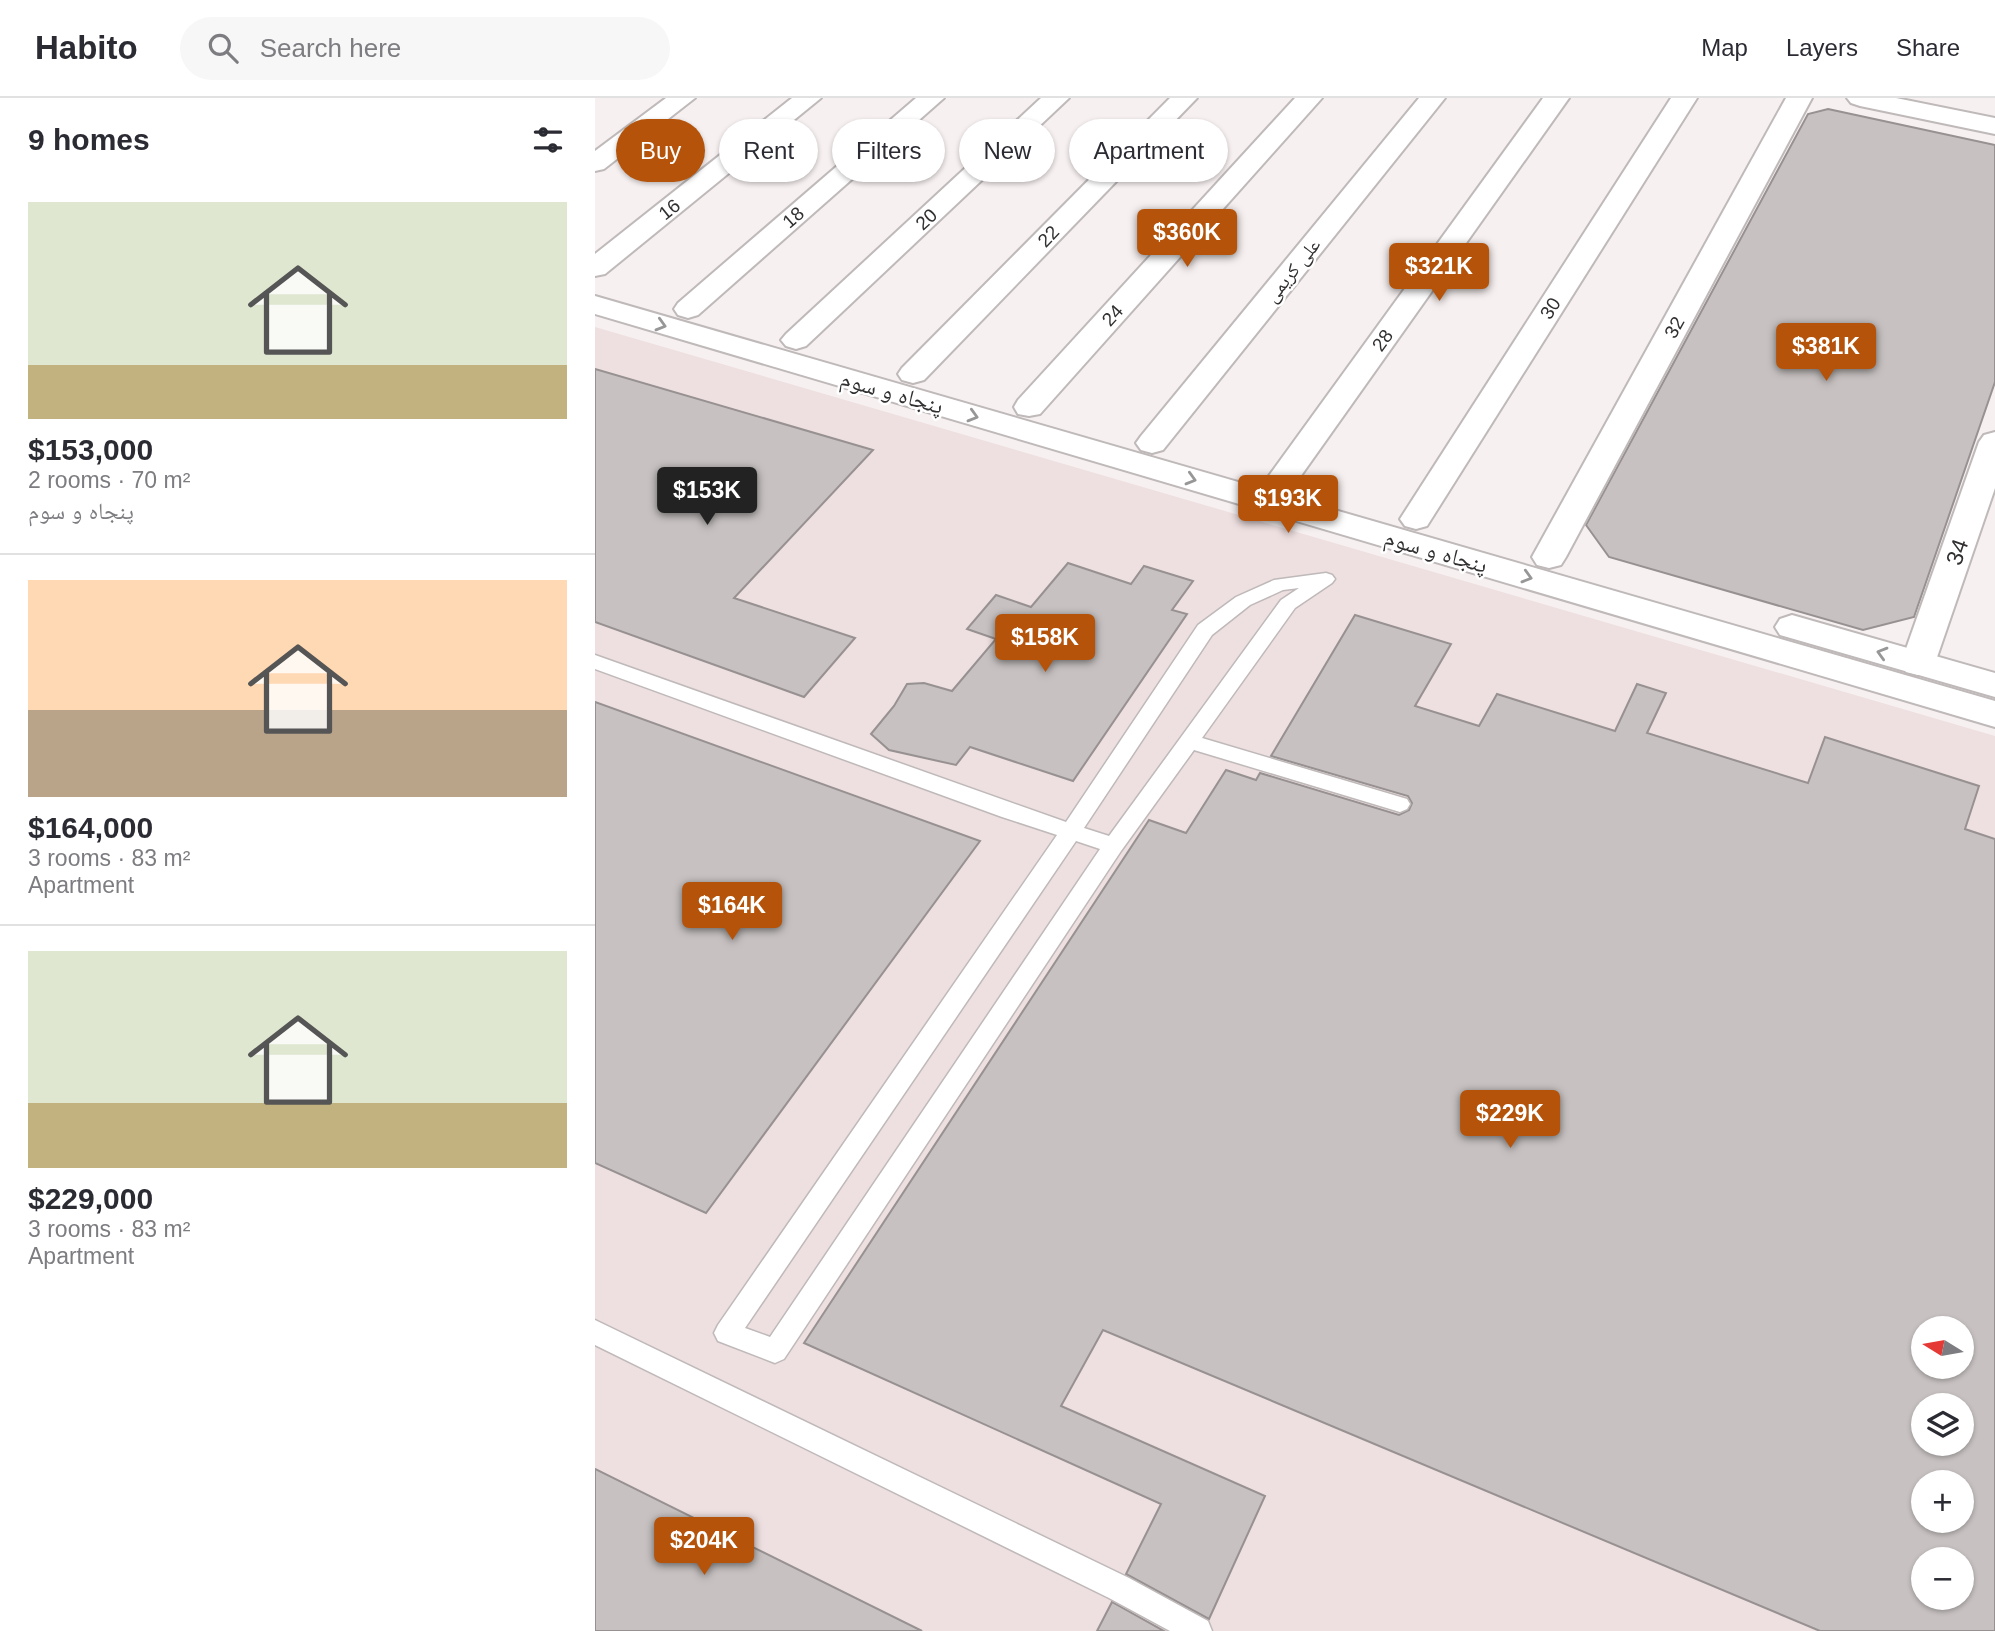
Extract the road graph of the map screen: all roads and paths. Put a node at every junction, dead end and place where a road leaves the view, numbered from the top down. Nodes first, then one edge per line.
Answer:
1 (682, 98) edge
2 (808, 98) edge
3 (931, 98) edge
4 (1056, 98) edge
5 (1184, 98) edge
6 (1309, 98) edge
7 (1432, 98) edge
8 (1556, 98) edge
9 (1684, 98) edge
10 (1799, 98) edge
11 (1860, 98) edge
12 (1940, 98) edge
13 (1995, 110) edge
14 (1995, 127) edge
15 (595, 163) edge
16 (595, 268) edge
17 (595, 282) edge
18 (595, 305) edge
19 (688, 309) junction
20 (796, 340) junction
21 (913, 374) junction
22 (1029, 407) junction
23 (1995, 442) edge
24 (1152, 443) junction
25 (1282, 480) junction
26 (1416, 519) junction
27 (1549, 557) junction
28 (595, 662) edge
29 (1918, 663) junction
30 (1995, 685) edge
31 (1995, 714) edge
32 (1189, 741) junction
33 (1400, 804) dead end
34 (1070, 833) junction
35 (1114, 845) junction
36 (595, 1332) edge
37 (1198, 1631) edge

1 - 15 street
2 - 16 street, 16
3 - 19 street, 18
4 - 20 street, 20
5 - 21 street, 22
6 - 22 street, 24
7 - 24 street, علی کریمی
8 - 25 street, 28
9 - 26 street, 30
10 - 27 street, 32
11 - 14 street
12 - 13 street
17 - 19 street, پنجاه و سوم
18 -> 31 street, پنجاه و سوم
19 - 20 street, پنجاه و سوم
20 - 21 street, پنجاه و سوم
21 - 22 street, پنجاه و سوم
22 - 24 street, پنجاه و سوم
23 - 29 street, 34
24 - 25 street, پنجاه و سوم
25 - 26 street, پنجاه و سوم
26 - 27 street, پنجاه و سوم
29 -> 27 street, پنجاه و سوم
28 - 34 lane
29 - 30 street, پنجاه و سوم
32 - 33 lane
32 - 34 lane
32 - 35 lane
34 - 35 lane
34 - 35 lane
36 - 37 lane

